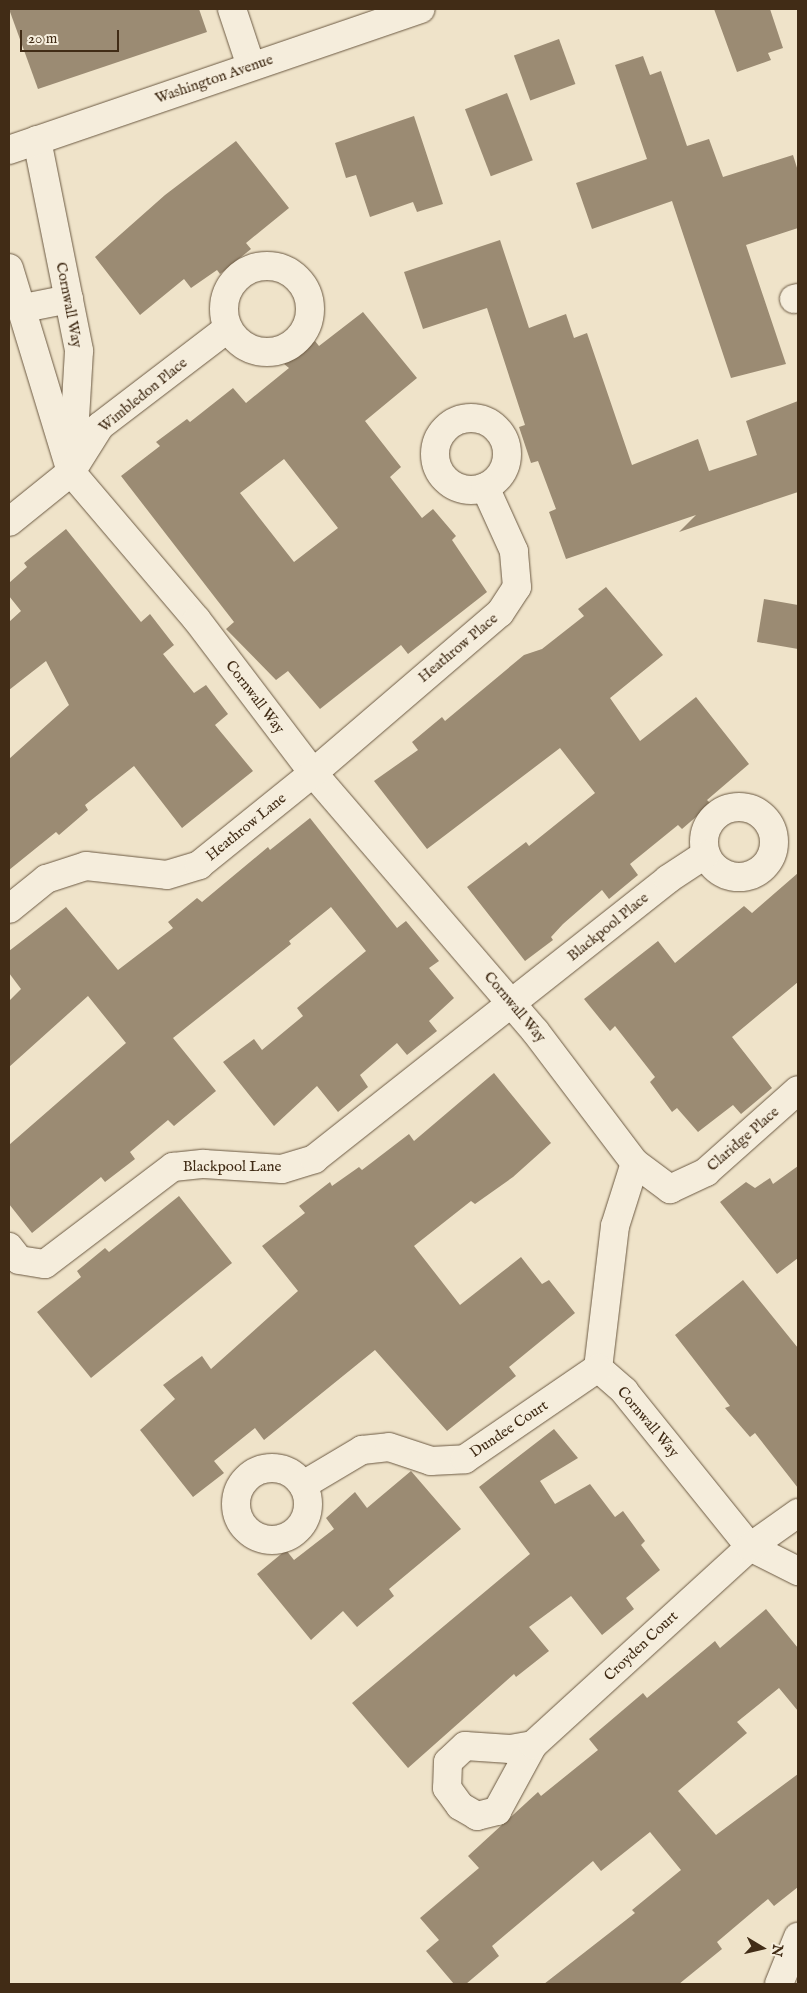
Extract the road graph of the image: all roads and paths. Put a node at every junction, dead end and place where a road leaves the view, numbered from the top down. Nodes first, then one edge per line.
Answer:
1 (232, 9) edge
2 (421, 9) edge
3 (251, 66) junction
4 (36, 140) junction
5 (9, 150) edge
6 (9, 268) edge
7 (69, 299) junction
8 (24, 308) junction
9 (227, 328) dead end
10 (72, 472) junction
11 (485, 487) dead end
12 (9, 522) edge
13 (313, 774) junction
14 (706, 854) dead end
15 (9, 909) edge
16 (514, 1005) junction
17 (798, 1090) edge
18 (635, 1163) junction
19 (14, 1253) edge
20 (598, 1368) junction
21 (303, 1485) dead end
22 (798, 1512) edge
23 (750, 1547) junction
24 (798, 1571) edge
25 (533, 1745) dead end
26 (798, 1937) edge
27 (779, 1984) edge

1 - 3 street
2 - 3 street, Washington Avenue
3 - 4 street, Washington Avenue
4 - 5 street, Washington Avenue
4 - 7 street, Cornwall Way
6 - 8 street, Cornwall Way
7 - 8 street
7 - 10 street, Cornwall Way
8 - 10 street, Cornwall Way
9 - 10 street, Wimbledon Place
10 - 12 street
10 - 13 street, Cornwall Way
11 - 13 street, Heathrow Place
13 - 15 street, Heathrow Lane
13 - 16 street, Cornwall Way
14 - 16 street, Blackpool Place
16 - 18 street, Cornwall Way
16 - 19 street, Blackpool Lane
17 - 18 street, Claridge Place
18 - 20 street
20 - 21 street, Dundee Court
20 - 23 street, Cornwall Way
22 - 23 street, Croyden Court
23 - 24 street, Cornwall Way
23 - 25 street, Croyden Court
26 - 27 street

